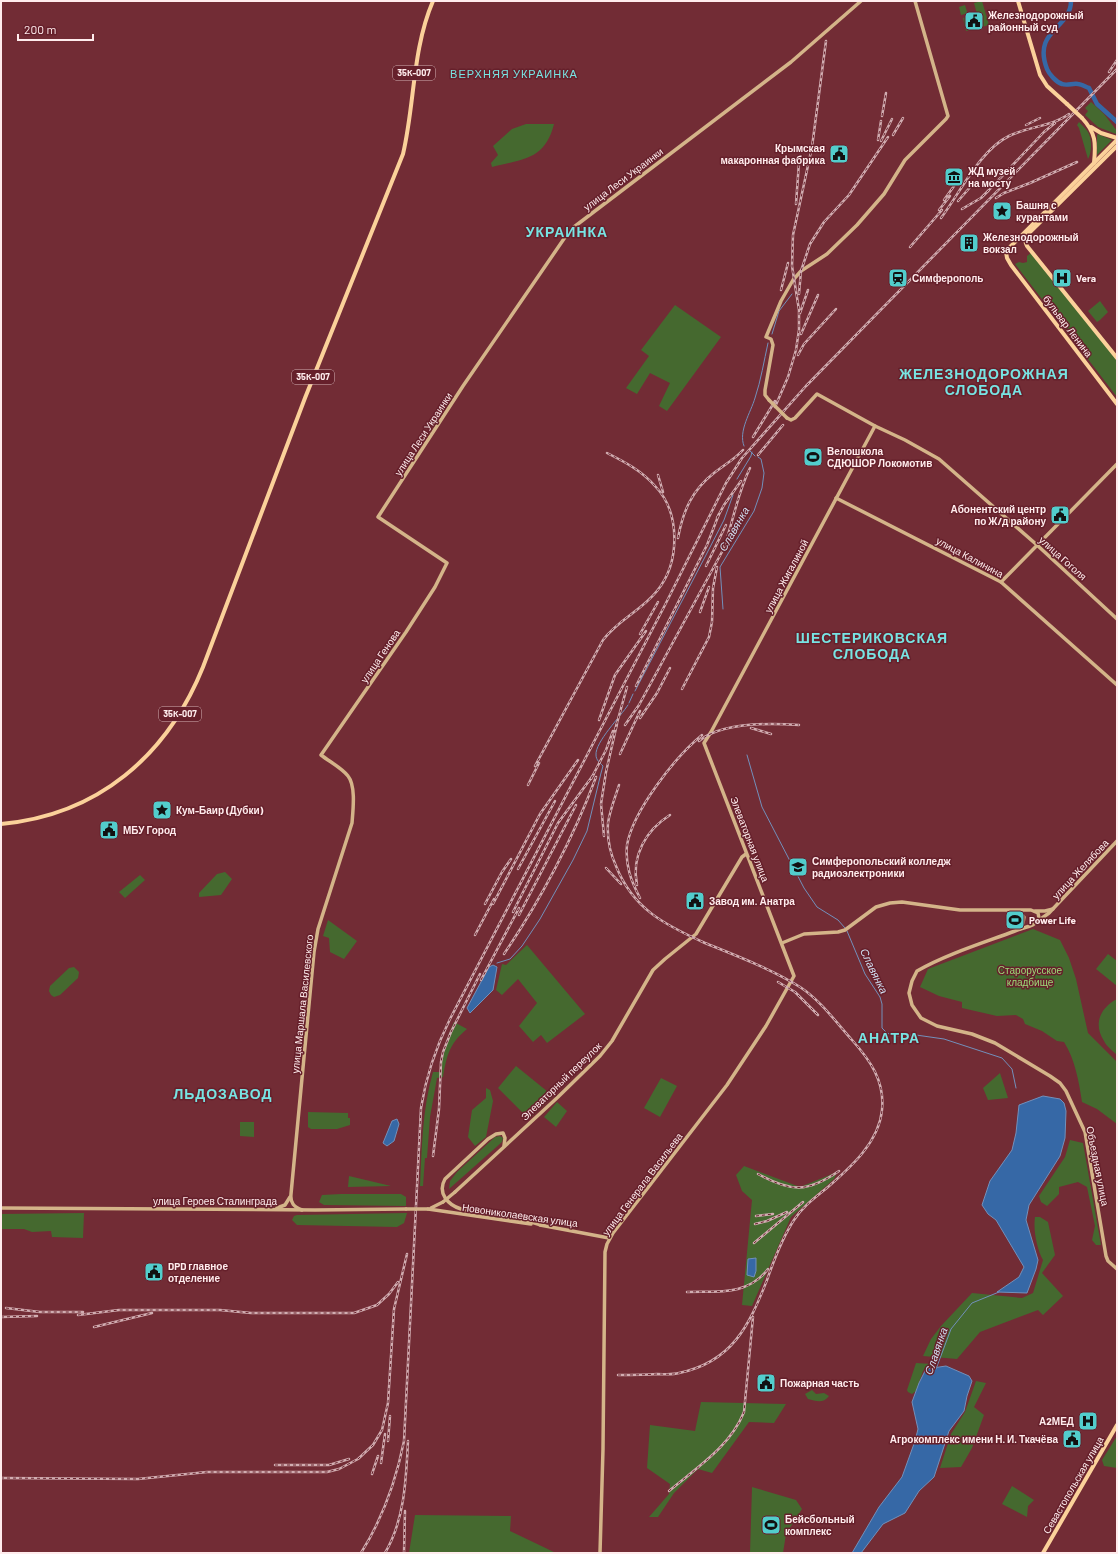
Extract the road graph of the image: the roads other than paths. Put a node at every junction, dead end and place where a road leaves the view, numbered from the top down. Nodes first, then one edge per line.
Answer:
1 (433, 1) edge
2 (862, 1) edge
3 (916, 1) edge
4 (1018, 1) edge
5 (1090, 127) junction
6 (1117, 139) edge
7 (1117, 146) edge
8 (1094, 163) junction
9 (1092, 171) junction
10 (1117, 358) edge
11 (1117, 404) edge
12 (875, 426) junction
13 (1117, 464) edge
14 (836, 498) junction
15 (1037, 545) junction
16 (447, 563) joint
17 (1001, 582) junction
18 (1117, 619) edge
19 (1117, 685) edge
20 (711, 732) joint
21 (348, 776) joint
22 (1, 824) edge
23 (1117, 841) edge
24 (746, 854) junction
25 (1054, 908) junction
26 (1019, 910) junction
27 (1029, 910) junction
28 (1035, 911) junction
29 (1024, 918) junction
30 (1038, 922) junction
31 (1031, 925) junction
32 (1020, 929) junction
33 (782, 943) junction
34 (794, 976) joint
35 (503, 1148) junction
36 (291, 1194) junction
37 (1, 1208) edge
38 (274, 1209) junction
39 (428, 1209) junction
40 (302, 1210) junction
41 (541, 1225) junction
42 (609, 1238) junction
43 (1117, 1269) edge
44 (1117, 1425) edge
45 (600, 1553) edge
46 (1043, 1553) edge

1 - 22 main road, 35К-007
2 - 16 main road, улица Леси Украинки
3 - 12 main road, улица Гоголя, bridge
4 - 5 main road, bridge
5 - 6 main road
5 - 8 main road
6 - 8 main road
7 - 9 main road
8 - 9 main road
8 - 11 main road, бульвар Ленина
9 - 10 main road, бульвар Ленина
12 - 14 main road, улица Жигалиной
12 - 15 main road, улица Гоголя
13 - 15 main road
14 - 17 main road, улица Калинина
14 - 20 main road, улица Жигалиной
15 - 17 main road
15 - 18 main road, улица Гоголя
16 - 21 main road, улица Генова
17 - 19 main road, улица Калинина
20 - 24 main road, Элеваторная улица
21 - 36 main road, улица Маршала Василевского
23 - 25 main road, улица Желябова
24 - 33 main road, Элеваторная улица
24 - 35 main road, Элеваторный переулок
25 - 28 main road
25 - 30 main road, улица Желябова
26 - 27 main road
26 - 29 main road
26 - 33 main road
27 - 28 main road
27 - 29 main road
28 - 30 main road
29 - 31 main road
29 - 32 main road
30 - 31 main road
31 - 32 main road, Объездная улица
32 - 43 main road, Объездная улица
33 - 34 main road, Элеваторная улица
34 - 42 main road, улица Генерала Васильева
35 - 39 main road, Элеваторный переулок, bridge
35 - 41 main road
36 - 38 main road
36 - 40 main road
37 - 38 main road, улица Героев Сталинграда
38 - 40 main road, улица Героев Сталинграда
39 - 40 main road, улица Героев Сталинграда, bridge
39 - 41 main road, Новониколаевская улица
41 - 42 main road, Новониколаевская улица
42 - 45 main road, улица Генерала Васильева
44 - 46 main road, Севастопольская улица

